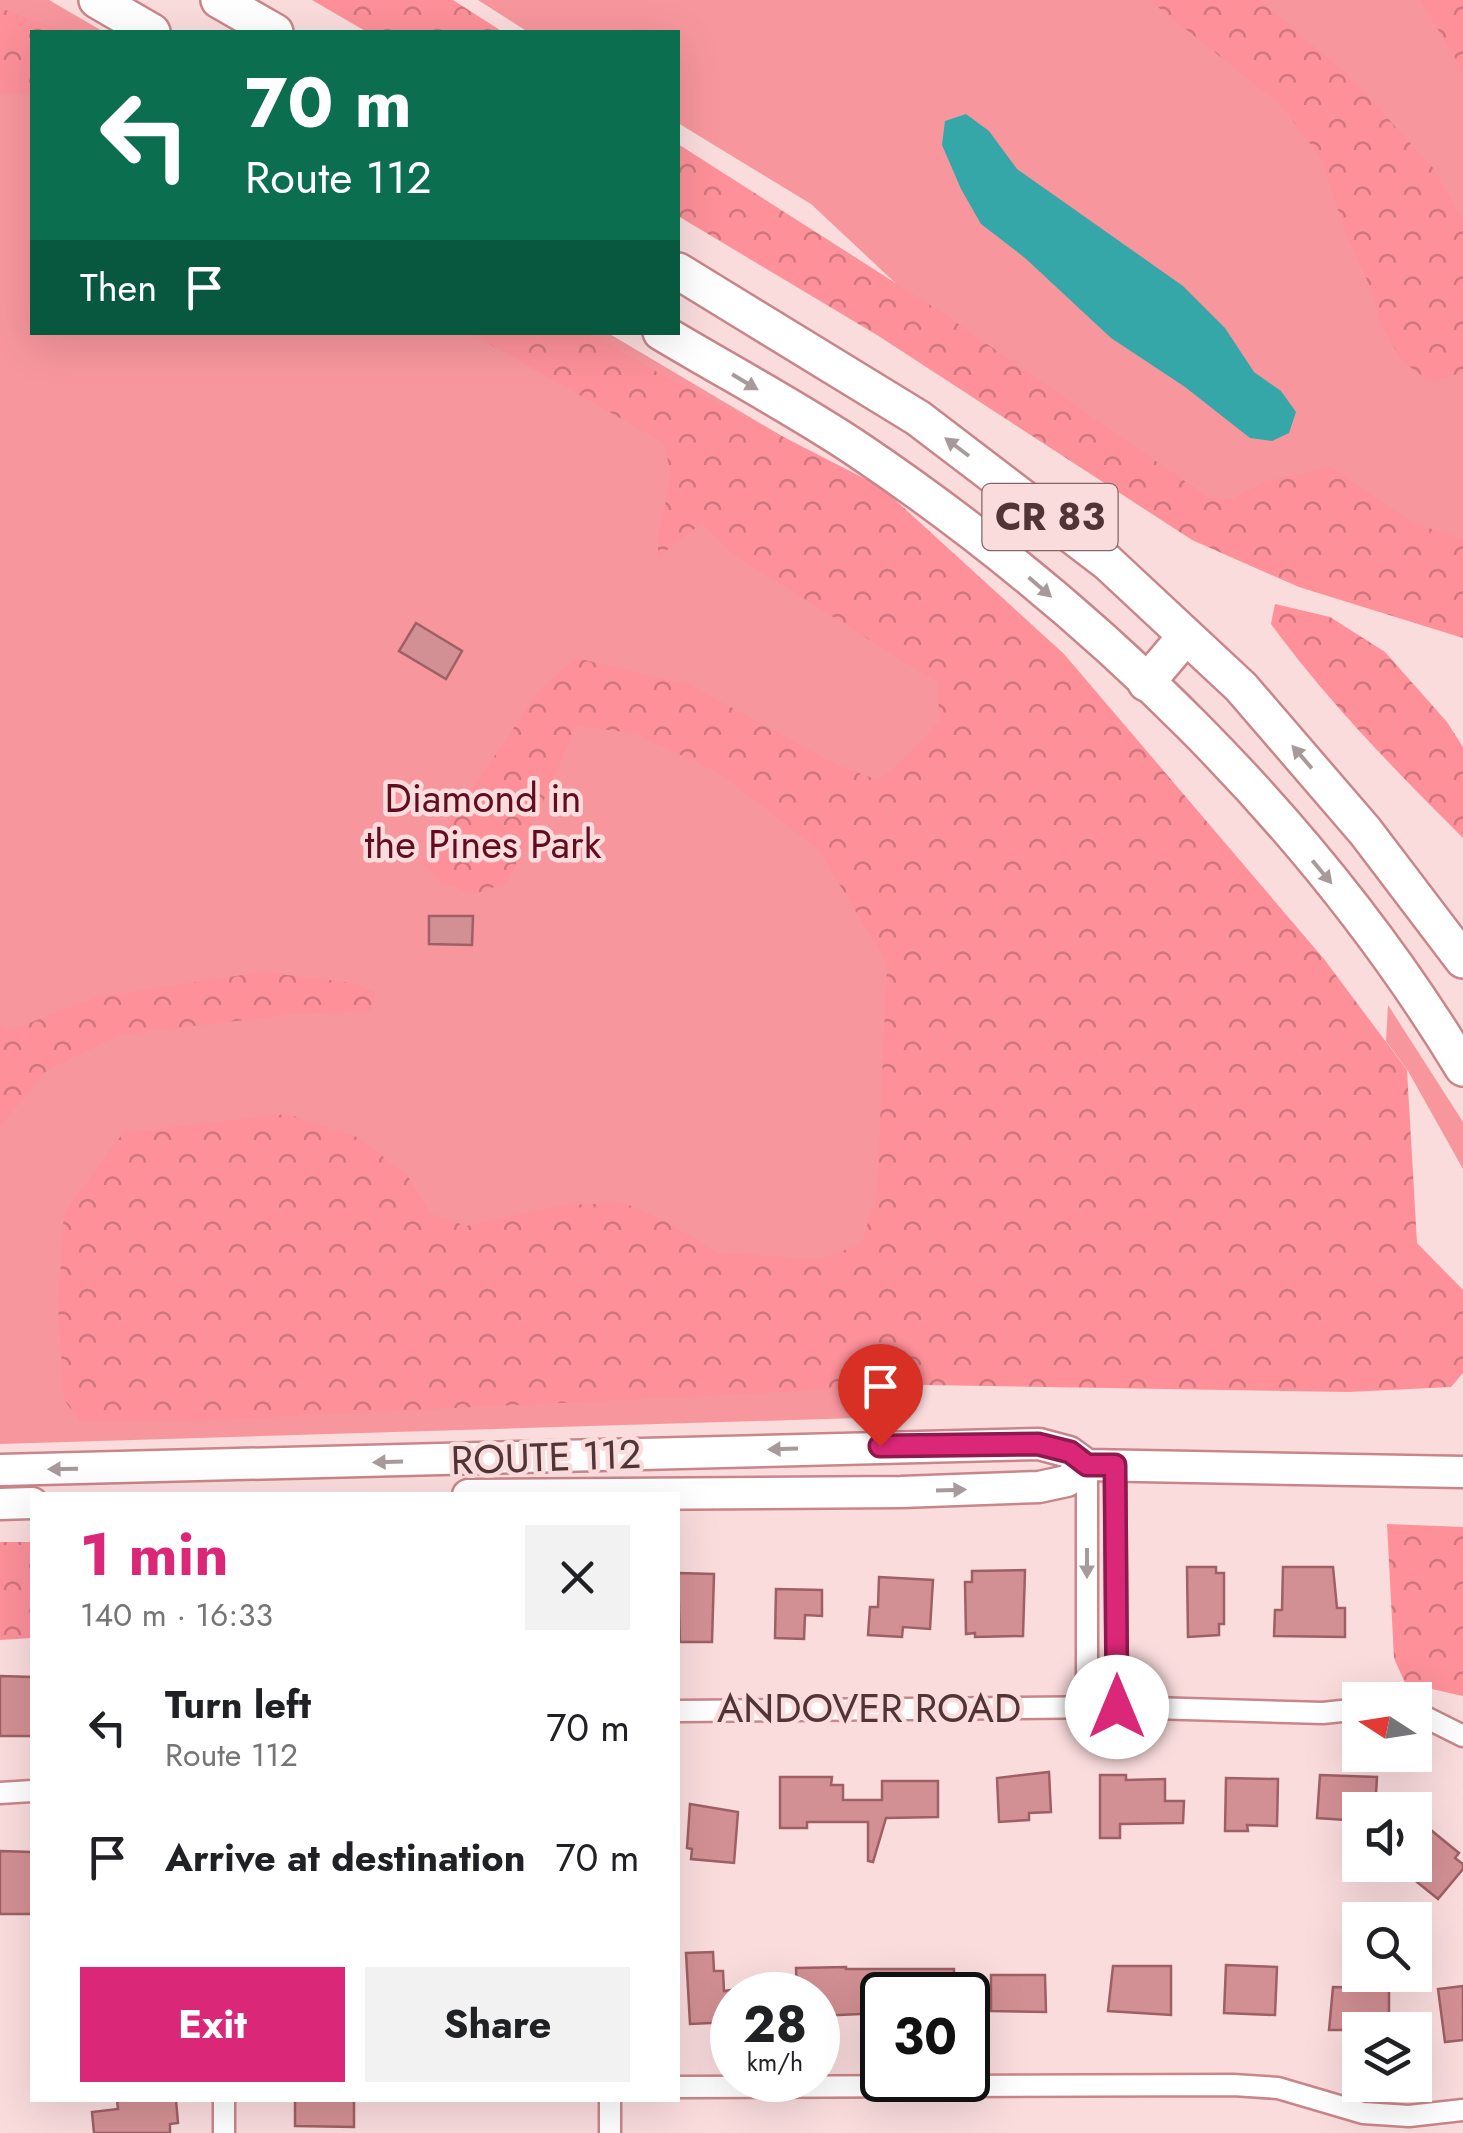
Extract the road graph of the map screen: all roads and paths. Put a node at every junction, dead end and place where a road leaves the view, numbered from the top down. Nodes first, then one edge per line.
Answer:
1 (97, 0) edge
2 (219, 0) edge
3 (149, 30) edge
4 (272, 30) edge
5 (680, 272) edge
6 (666, 335) edge
7 (1186, 636) junction
8 (1146, 683) junction
9 (1463, 960) edge
10 (1463, 1068) edge
11 (1101, 1465) junction
12 (0, 1470) edge
13 (1463, 1472) edge
14 (680, 1492) edge
15 (30, 1502) edge
16 (0, 1504) edge
17 (1087, 1707) junction
18 (1117, 1707) junction
19 (680, 1711) edge
20 (1342, 1711) edge
21 (1432, 1720) edge
22 (1463, 1736) edge
23 (30, 1791) edge
24 (0, 1793) edge
25 (680, 2087) edge
26 (224, 2102) edge
27 (610, 2102) edge
28 (1463, 2110) edge
29 (224, 2133) edge
30 (610, 2133) edge

1 - 3 highway
2 - 4 highway
7 -> 5 highway, CR 83
6 -> 8 highway, CR 83
7 - 8 highway
9 -> 7 highway, CR 83
8 -> 10 highway, CR 83
11 -> 12 main road, ROUTE 112
11 - 13 main road, ROUTE 112
14 -> 11 main road, ROUTE 112
11 -> 17 street
11 - 18 street
15 - 16 main road
17 - 18 street, ANDOVER ROAD
17 - 19 street, ANDOVER ROAD
18 - 20 street, ANDOVER ROAD
21 - 22 street
23 - 24 street
25 - 28 street
26 - 29 street
27 - 30 street

